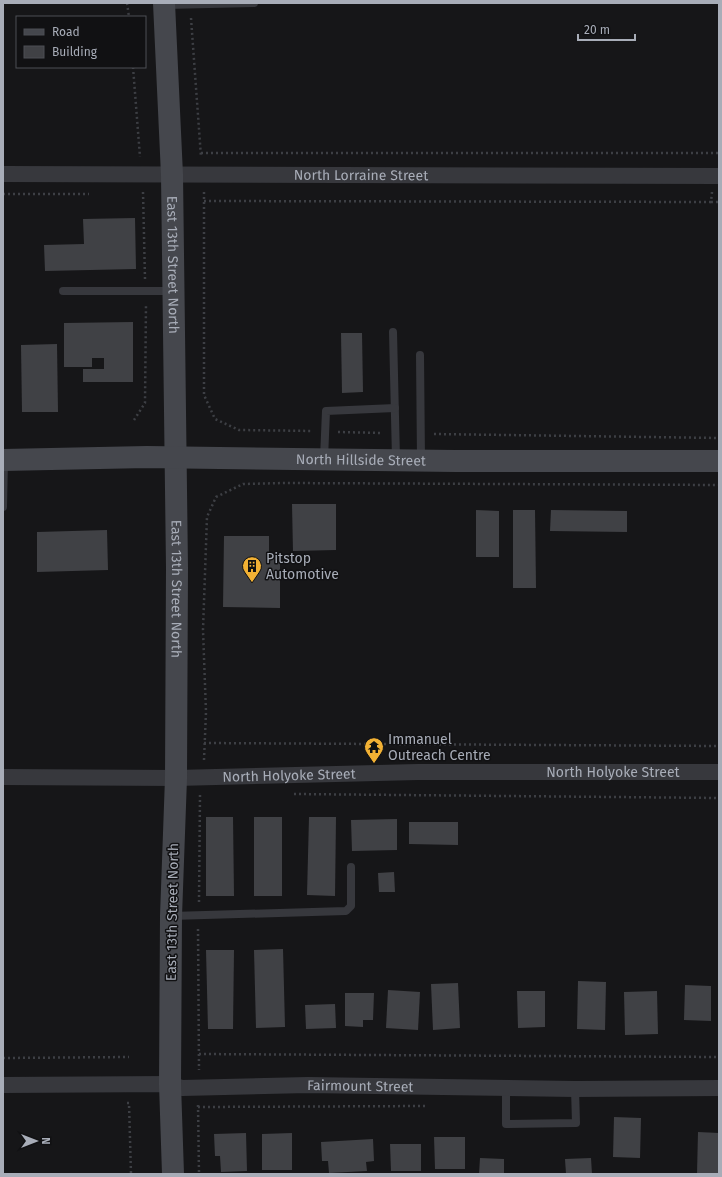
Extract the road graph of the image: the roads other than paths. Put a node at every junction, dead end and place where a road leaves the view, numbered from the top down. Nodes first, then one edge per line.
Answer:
1 (254, 3) edge
2 (164, 4) edge
3 (3, 174) edge
4 (172, 175) junction
5 (719, 176) edge
6 (63, 291) dead end
7 (173, 291) junction
8 (393, 332) dead end
9 (420, 355) dead end
10 (395, 408) junction
11 (175, 457) junction
12 (324, 459) junction
13 (3, 460) edge
14 (396, 460) junction
15 (421, 460) junction
16 (719, 461) edge
17 (3, 506) edge
18 (719, 772) edge
19 (3, 777) edge
20 (176, 778) junction
21 (351, 867) dead end
22 (170, 916) junction
23 (170, 1084) junction
24 (3, 1085) edge
25 (506, 1088) junction
26 (719, 1088) edge
27 (575, 1089) junction
28 (173, 1174) edge

1 - 2 lane
2 - 4 main road, East 13th Street North
3 - 4 street, North Lorraine Street
4 - 5 street, North Lorraine Street
4 - 7 main road, East 13th Street North
6 - 7 lane
7 - 11 main road, East 13th Street North
8 - 10 lane
9 - 15 lane
10 - 12 lane
10 - 14 lane
11 - 12 main road, North Hillside Street
11 - 13 main road, North Hillside Street
11 - 20 main road, East 13th Street North
12 - 14 main road, North Hillside Street
13 - 17 lane
14 - 15 main road, North Hillside Street
15 - 16 main road, North Hillside Street
18 - 20 street, North Holyoke Street
19 - 20 street, North Holyoke Street
20 - 22 main road, East 13th Street North
21 - 22 lane
22 - 23 main road, East 13th Street North
23 - 24 street, Fairmount Street
23 - 25 street, Fairmount Street
23 - 28 main road, East 13th Street North
25 - 27 street, Fairmount Street
25 - 27 lane
26 - 27 street, Fairmount Street

